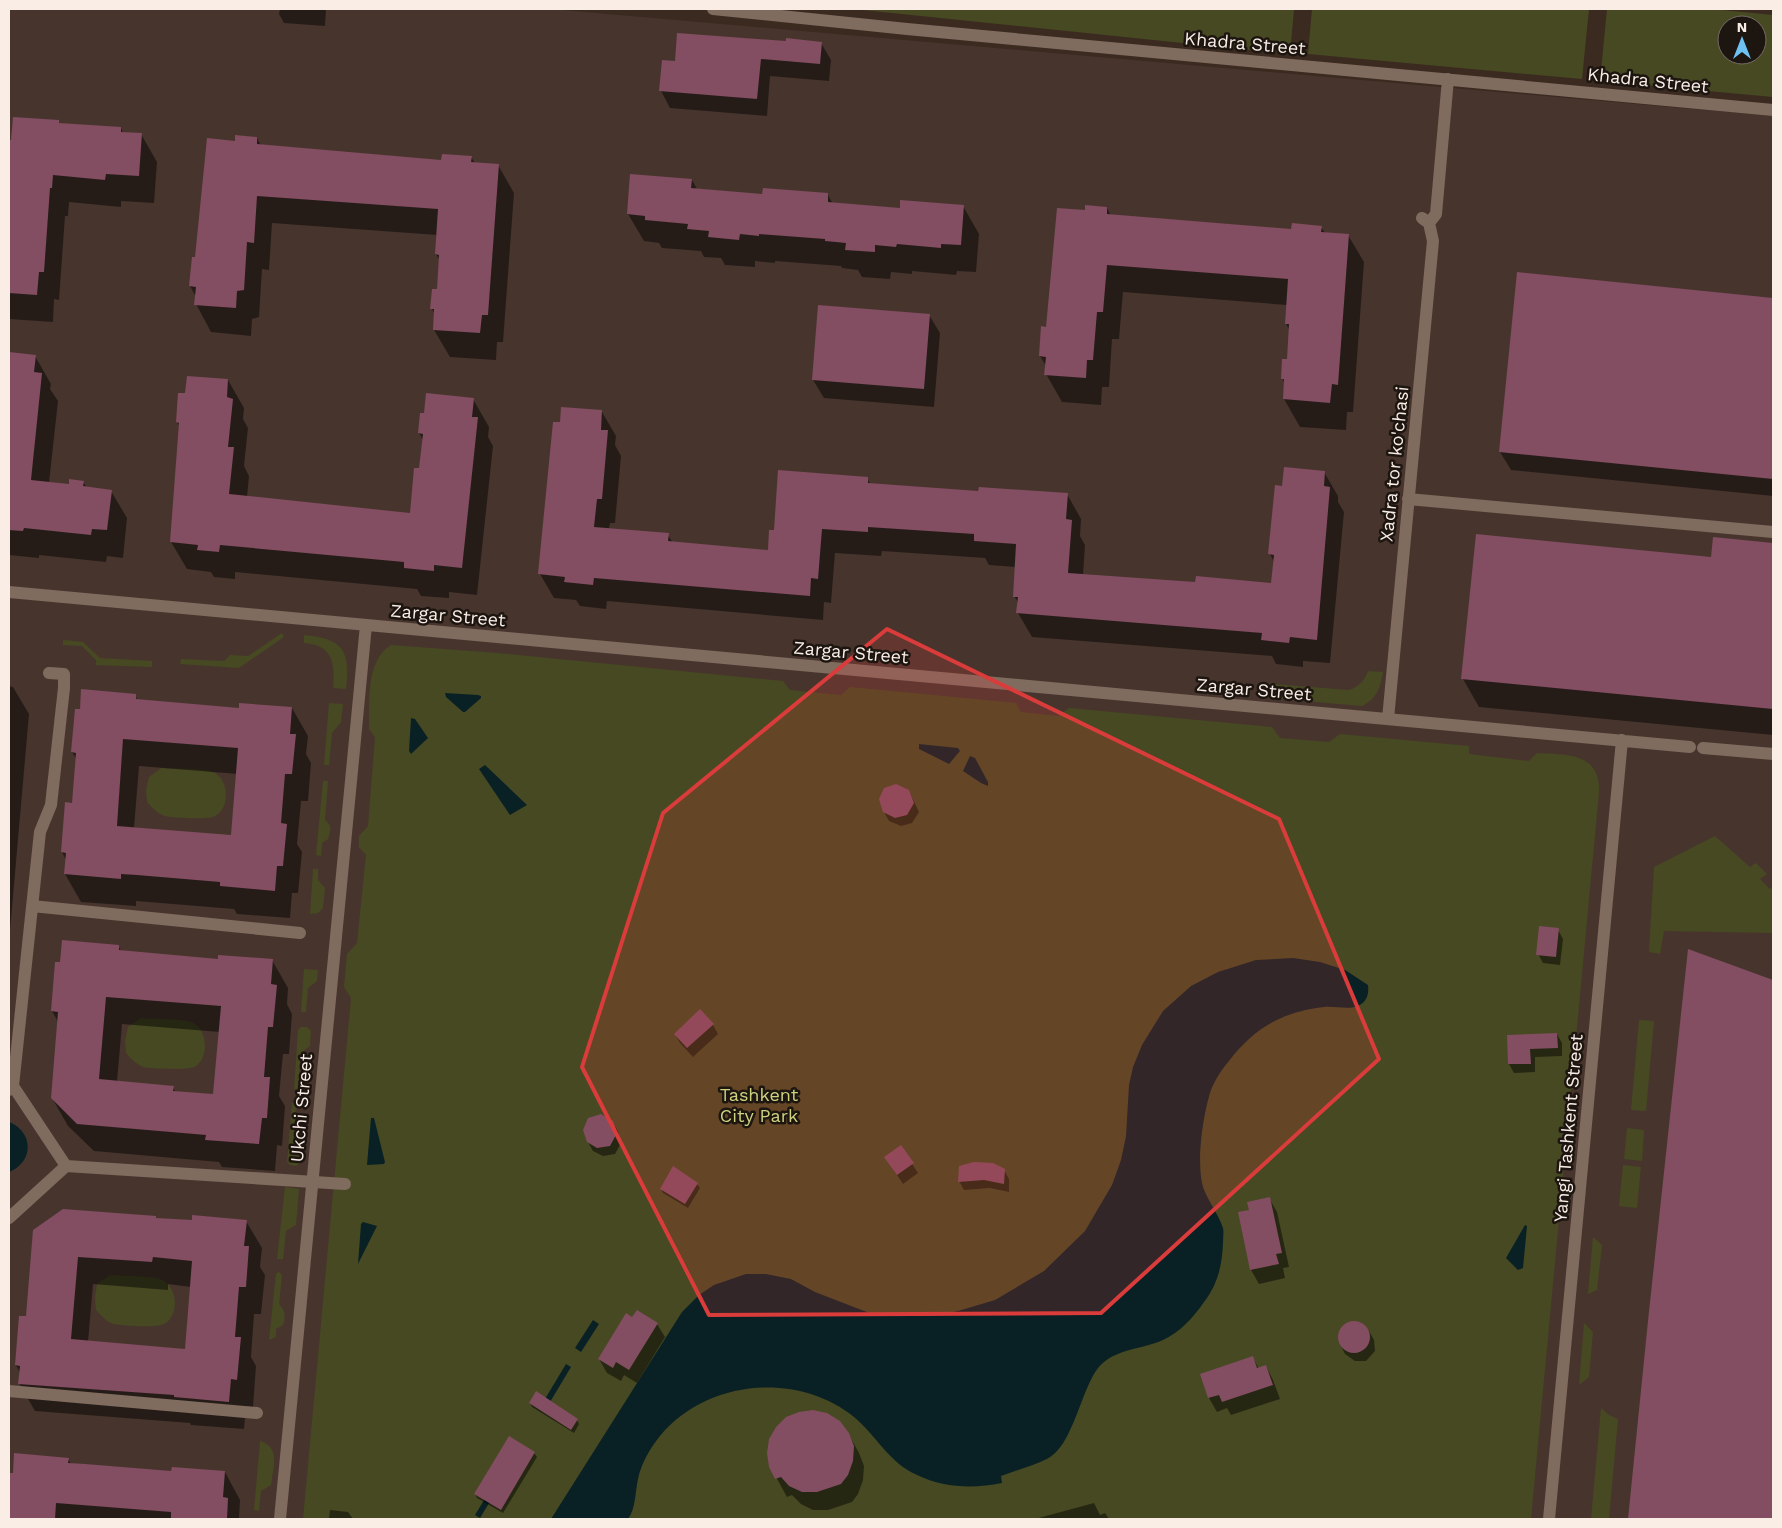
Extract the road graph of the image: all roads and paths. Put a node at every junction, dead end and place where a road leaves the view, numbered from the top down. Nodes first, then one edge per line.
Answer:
1 (713, 9) edge
2 (1448, 79) junction
3 (1773, 110) edge
4 (1408, 499) junction
5 (1773, 532) edge
6 (9, 592) edge
7 (366, 625) junction
8 (50, 673) dead end
9 (1388, 719) junction
10 (1622, 740) junction
11 (1773, 754) edge
12 (32, 906) junction
13 (300, 933) dead end
14 (11, 1088) edge
15 (66, 1166) junction
16 (312, 1182) junction
17 (344, 1184) dead end
18 (9, 1218) edge
19 (9, 1391) edge
20 (257, 1412) dead end
21 (280, 1519) edge
22 (1549, 1519) edge

1 - 2 street, Khadra Street
2 - 3 street, Khadra Street
2 - 4 street, Xadra tor ko'chasi
4 - 5 street
4 - 9 street, Xadra tor ko'chasi
6 - 7 street, Zargar Street
7 - 9 street, Zargar Street
7 - 16 street, Ukchi Street
8 - 12 street
9 - 10 street, Zargar Street
10 - 11 street, Zargar Street
10 - 22 street, Yangi Tashkent Street
12 - 13 street
12 - 14 street
14 - 15 street
15 - 16 street
15 - 18 street
16 - 17 street
16 - 21 street, Ukchi Street
19 - 20 street

